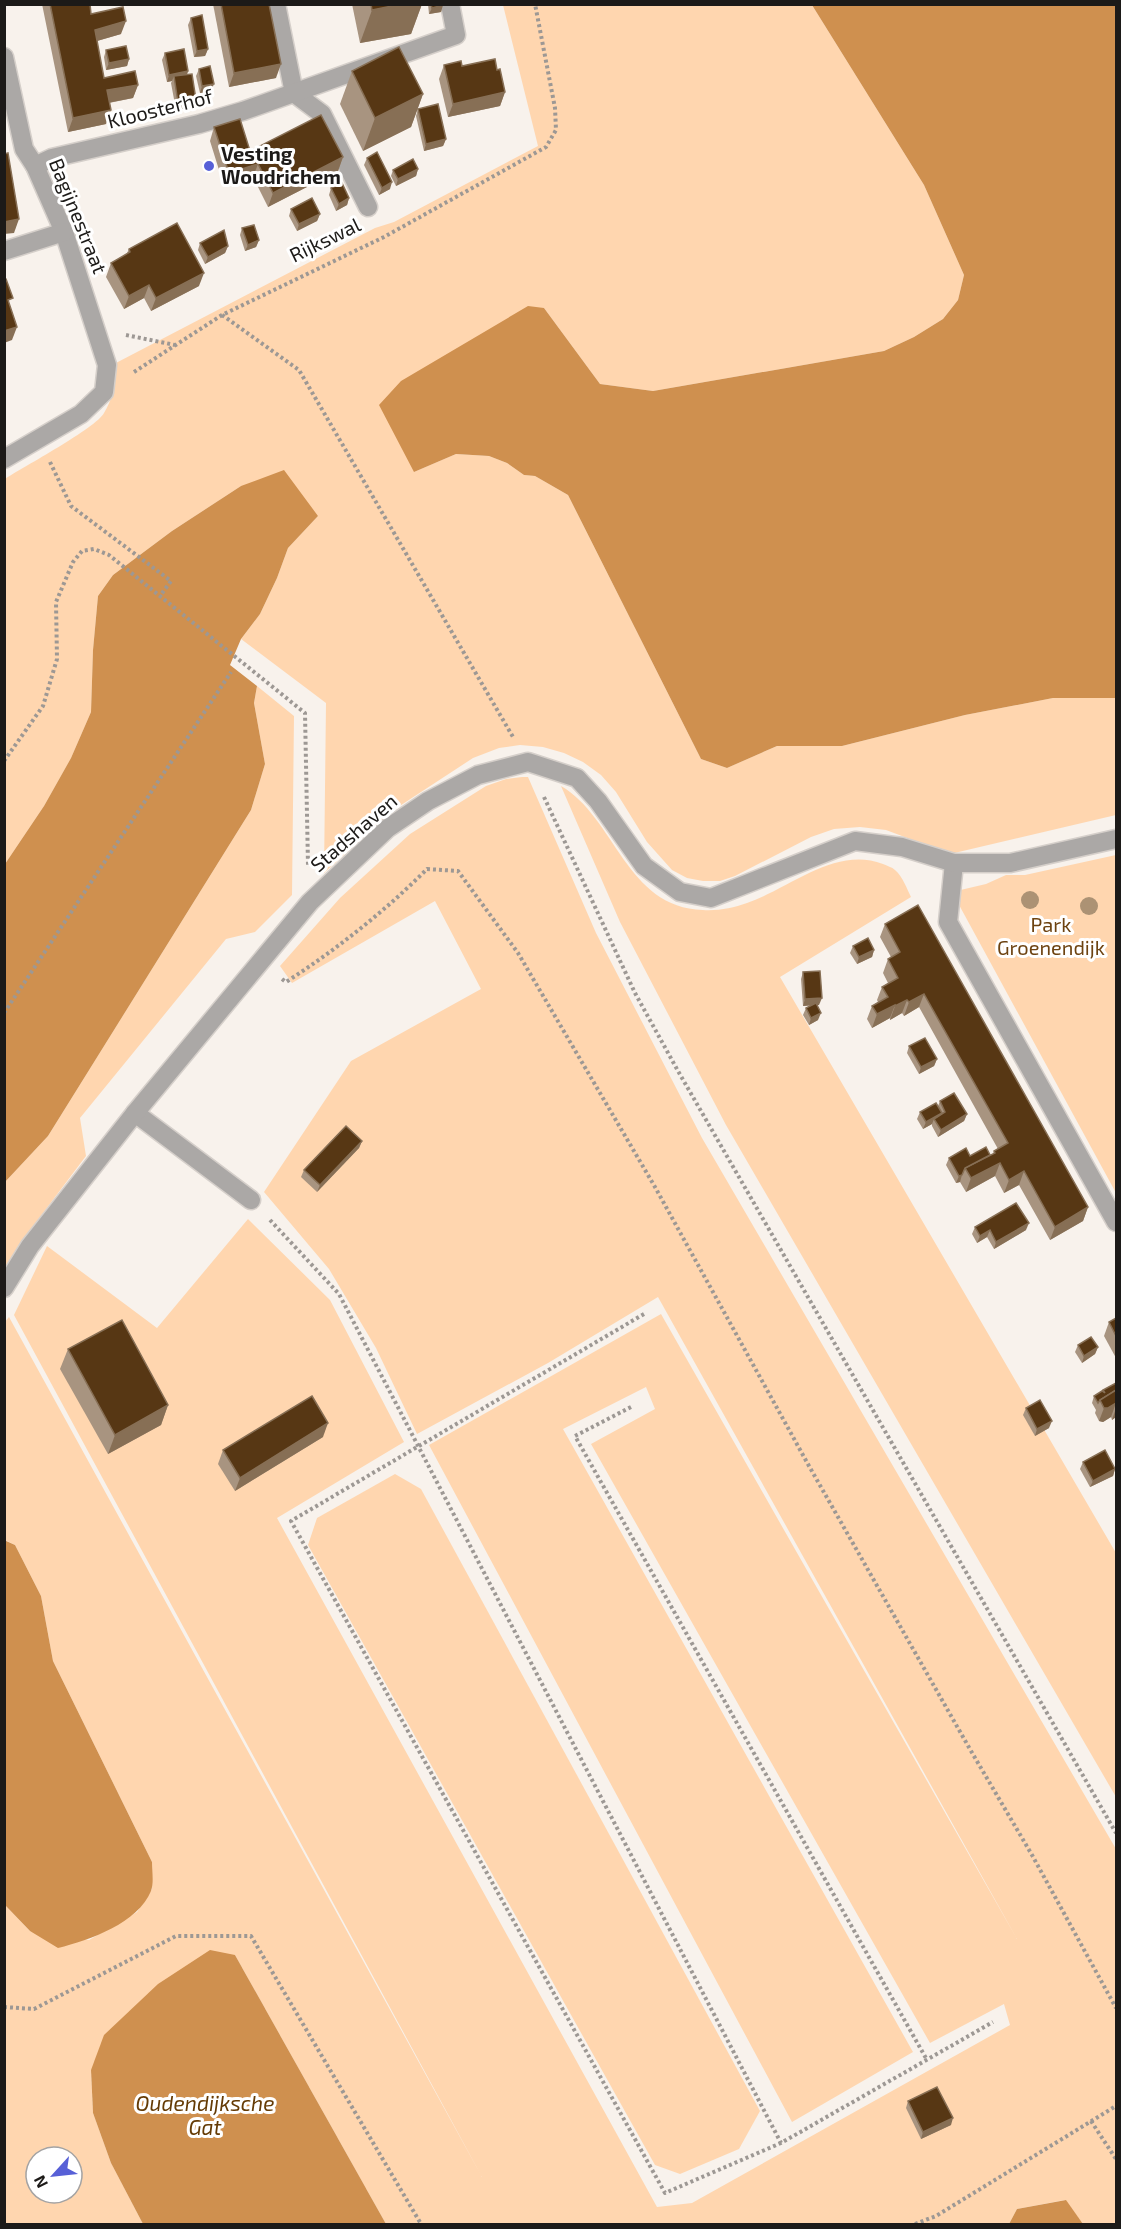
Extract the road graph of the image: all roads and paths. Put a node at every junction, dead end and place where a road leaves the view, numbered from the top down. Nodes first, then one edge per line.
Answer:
1 (276, 4) edge
2 (450, 4) edge
3 (535, 4) edge
4 (4, 57) edge
5 (294, 93) junction
6 (35, 166) junction
7 (368, 207) dead end
8 (64, 232) junction
9 (4, 251) edge
10 (222, 315) junction
11 (97, 328) junction
12 (175, 346) junction
13 (104, 392) junction
14 (39, 440) junction
15 (4, 459) edge
16 (160, 596) junction
17 (231, 672) dead end
18 (4, 761) edge
19 (528, 762) junction
20 (1116, 839) edge
21 (954, 863) junction
22 (310, 902) junction
23 (261, 960) junction
24 (4, 1013) edge
25 (135, 1113) junction
26 (251, 1200) joint
27 (1116, 1222) edge
28 (4, 1288) edge
29 (644, 1314) dead end
30 (631, 1407) dead end
31 (418, 1446) junction
32 (1116, 1833) edge
33 (4, 2007) edge
34 (1116, 2008) edge
35 (993, 2022) dead end
36 (927, 2060) junction
37 (1116, 2106) edge
38 (1091, 2121) junction
39 (781, 2143) junction
40 (1116, 2159) edge
41 (421, 2224) edge
42 (915, 2224) edge

1 - 5 street
2 - 5 street, Kloosterhof
3 - 10 path, Rijkswal
4 - 6 street, Bagijnestraat
5 - 6 street, Kloosterhof
5 - 7 street
6 - 8 street, Bagijnestraat
8 - 9 street
8 - 11 street, Bagijnestraat
10 - 12 path, Rijkswal
10 - 19 path
11 - 12 path
11 - 13 street, Bagijnestraat
12 - 13 path, Rijkswal
13 - 14 street
14 - 15 street
14 - 16 path
16 - 18 path
16 - 22 path
17 - 24 path
19 - 21 street
19 - 22 street, Stadshaven
19 - 32 path
20 - 21 street
21 - 27 street
22 - 23 street, Stadshaven
23 - 25 street, Stadshaven
23 - 34 path
25 - 26 street
25 - 28 street, Stadshaven
26 - 31 path
29 - 31 path
30 - 36 path
31 - 39 path
31 - 39 path
33 - 41 path
35 - 36 path
36 - 39 path
37 - 38 path
38 - 40 path
38 - 42 path

